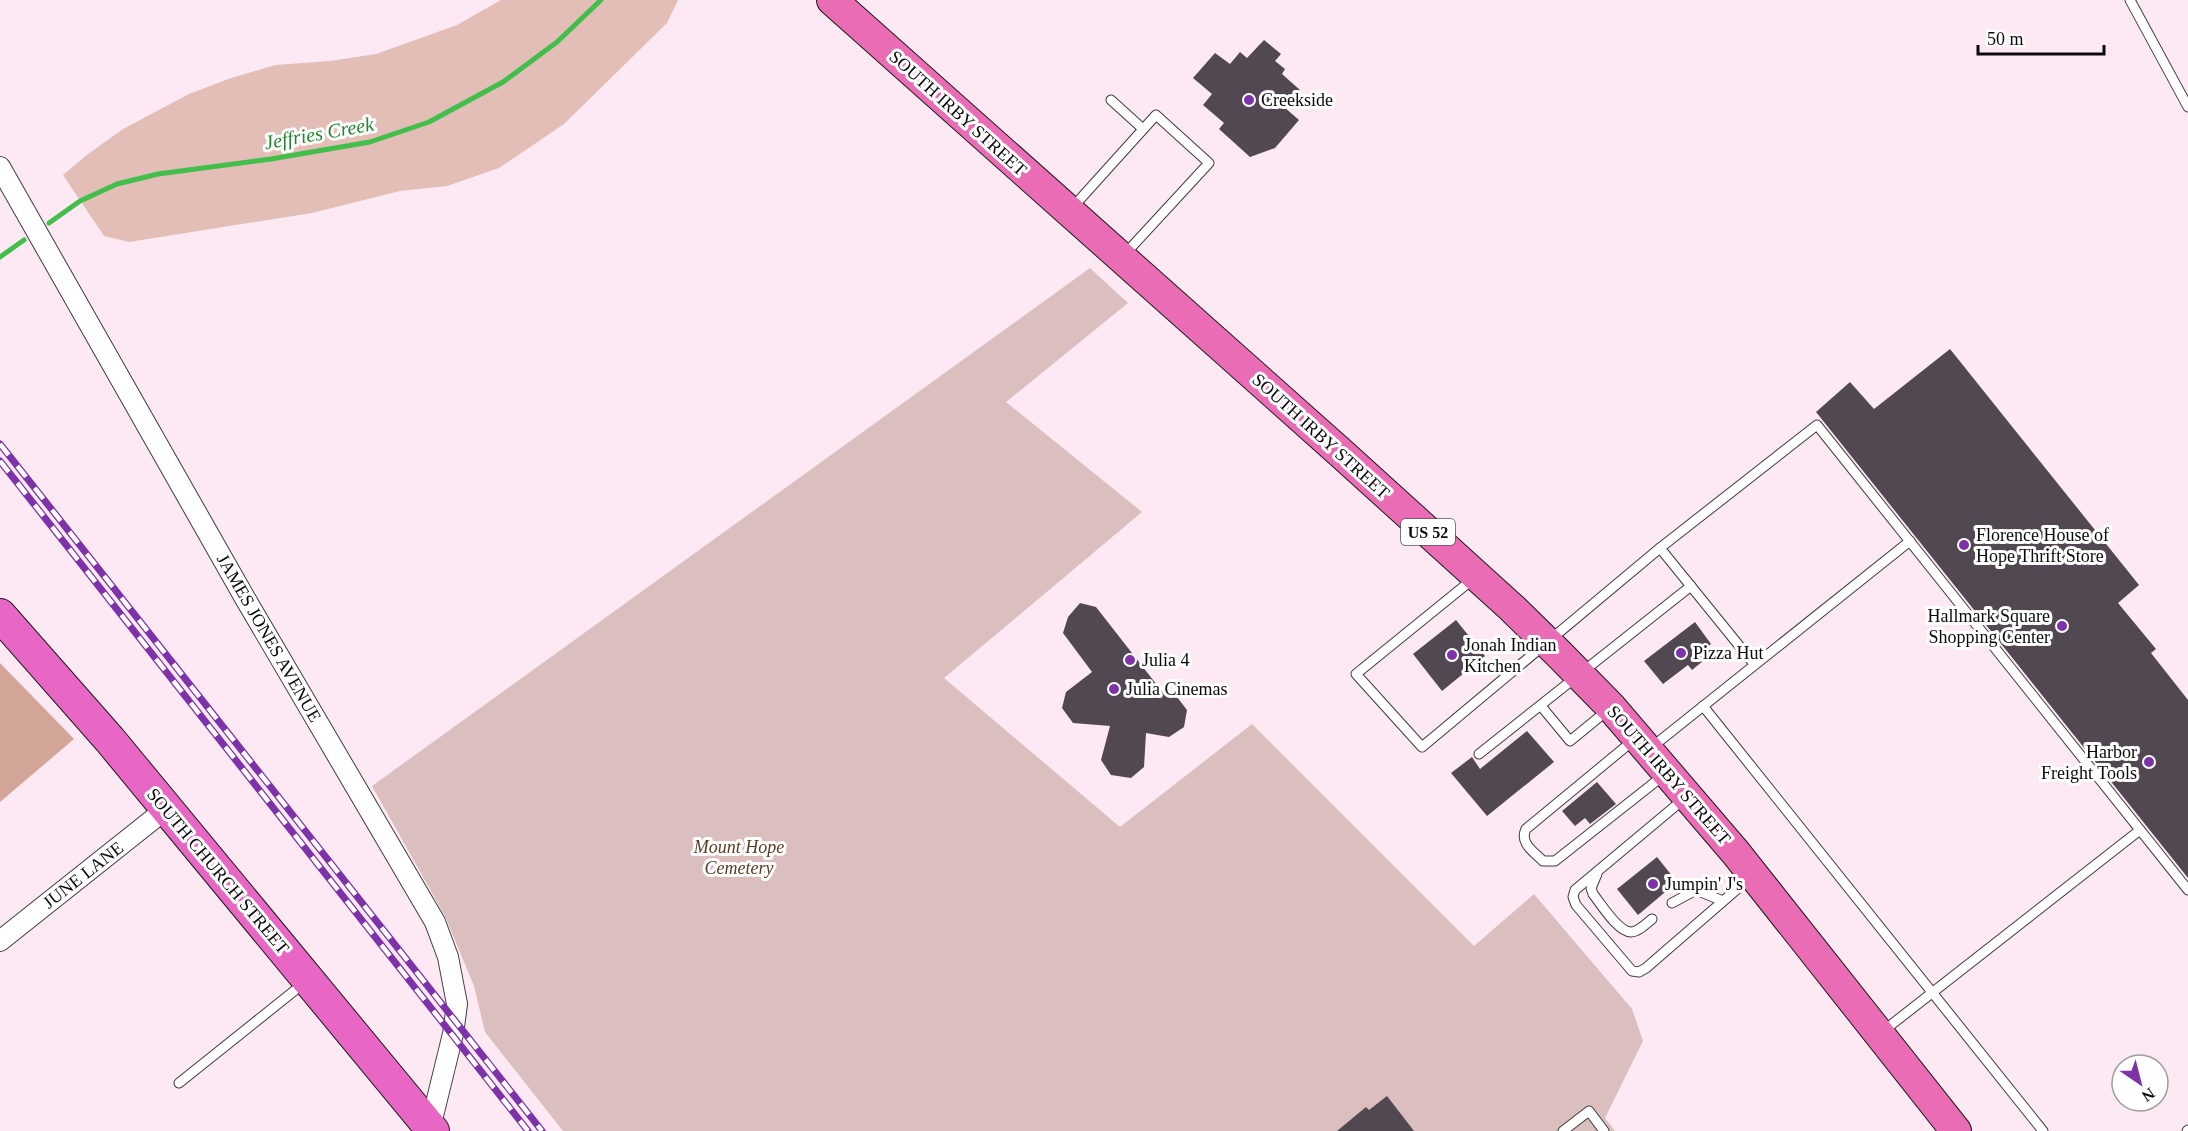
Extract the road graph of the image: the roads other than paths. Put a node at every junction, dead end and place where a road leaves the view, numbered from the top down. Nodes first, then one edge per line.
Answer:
1 (832, 0) edge
2 (2130, 0) edge
3 (1111, 100) dead end
4 (2188, 107) edge
5 (1143, 129) junction
6 (0, 167) edge
7 (1069, 211) junction
8 (1122, 258) junction
9 (1910, 541) junction
10 (1660, 548) junction
11 (1477, 576) junction
12 (1691, 586) junction
13 (0, 615) edge
14 (1548, 643) junction
15 (1755, 664) junction
16 (1580, 676) junction
17 (1541, 706) junction
18 (1703, 706) junction
19 (1611, 707) junction
20 (1642, 744) junction
21 (1479, 754) dead end
22 (1667, 772) junction
23 (1687, 796) junction
24 (166, 809) junction
25 (2140, 830) junction
26 (1601, 866) junction
27 (1753, 875) junction
28 (2188, 890) edge
29 (1724, 901) junction
30 (1672, 903) dead end
31 (1652, 919) dead end
32 (0, 941) edge
33 (308, 980) junction
34 (1932, 993) junction
35 (1879, 1034) junction
36 (179, 1083) dead end
37 (431, 1130) edge
38 (1563, 1131) edge
39 (1604, 1131) edge
40 (1956, 1131) edge
41 (2043, 1131) edge

1 - 7 main road, SOUTH IRBY STREET / US 52
2 - 4 lane
3 - 5 lane
5 - 7 lane
5 - 8 lane
6 - 37 street, JAMES JONES AVENUE
7 - 8 main road, SOUTH IRBY STREET / US 52
8 - 11 main road, SOUTH IRBY STREET / US 52
9 - 10 lane
9 - 15 lane
9 - 25 lane
10 - 12 lane
10 - 14 lane
11 - 14 main road, SOUTH IRBY STREET / US 52
11 - 14 lane
12 - 15 lane
12 - 16 lane
13 - 24 highway, SOUTH CHURCH STREET
14 - 16 main road, SOUTH IRBY STREET / US 52
15 - 18 lane
16 - 17 lane
16 - 19 main road, SOUTH IRBY STREET / US 52
17 - 19 lane
17 - 21 lane
18 - 20 lane
18 - 34 lane
19 - 20 main road, SOUTH IRBY STREET / US 52
20 - 22 main road, SOUTH IRBY STREET / US 52
20 - 22 lane
22 - 23 main road, SOUTH IRBY STREET / US 52
23 - 26 lane
23 - 27 main road, SOUTH IRBY STREET / US 52
24 - 32 street, JUNE LANE
24 - 33 highway, SOUTH CHURCH STREET
25 - 28 lane
25 - 34 lane
26 - 29 lane
26 - 31 lane
27 - 29 lane
27 - 35 main road, SOUTH IRBY STREET / US 52
29 - 30 lane
33 - 36 lane
33 - 37 highway, SOUTH CHURCH STREET
34 - 35 lane
34 - 41 lane
35 - 40 main road, SOUTH IRBY STREET / US 52
38 - 39 lane

